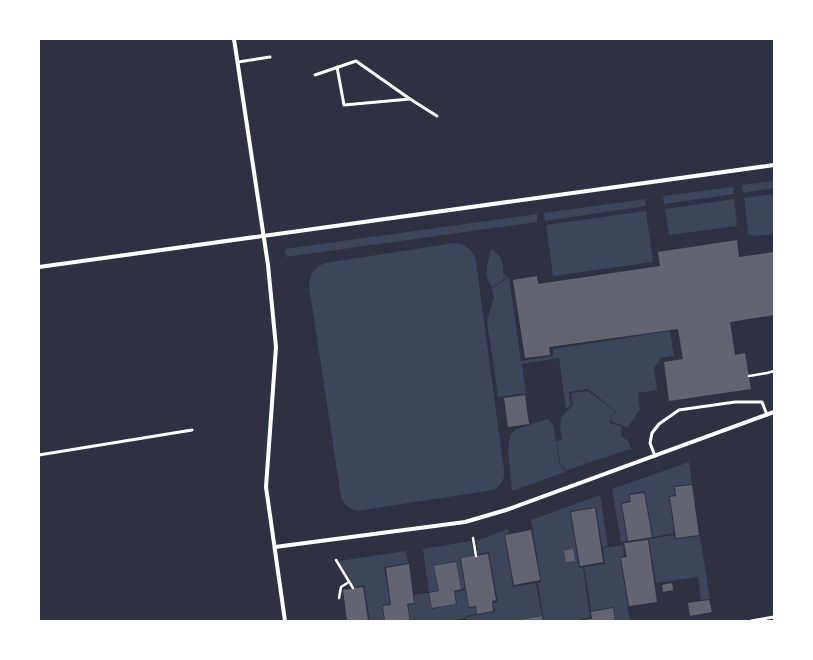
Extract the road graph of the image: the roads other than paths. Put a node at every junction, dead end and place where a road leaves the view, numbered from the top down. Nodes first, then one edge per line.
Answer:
1 (234, 39) edge
2 (270, 57) dead end
3 (238, 62) junction
4 (337, 67) junction
5 (315, 75) dead end
6 (410, 99) junction
7 (437, 116) dead end
8 (774, 165) edge
9 (264, 236) junction
10 (39, 267) edge
11 (774, 412) edge
12 (767, 415) junction
13 (192, 430) dead end
14 (39, 455) edge
15 (655, 456) junction
16 (275, 547) junction
17 (774, 618) edge
18 (286, 621) edge
19 (751, 621) edge

1 - 3 street
2 - 3 lane
3 - 9 street
4 - 5 lane
4 - 6 lane
4 - 6 lane
6 - 7 lane
8 - 9 street
9 - 10 street
9 - 16 street
11 - 12 street
12 - 15 street
12 - 15 lane
13 - 14 lane
15 - 16 street
16 - 18 street
17 - 19 lane

